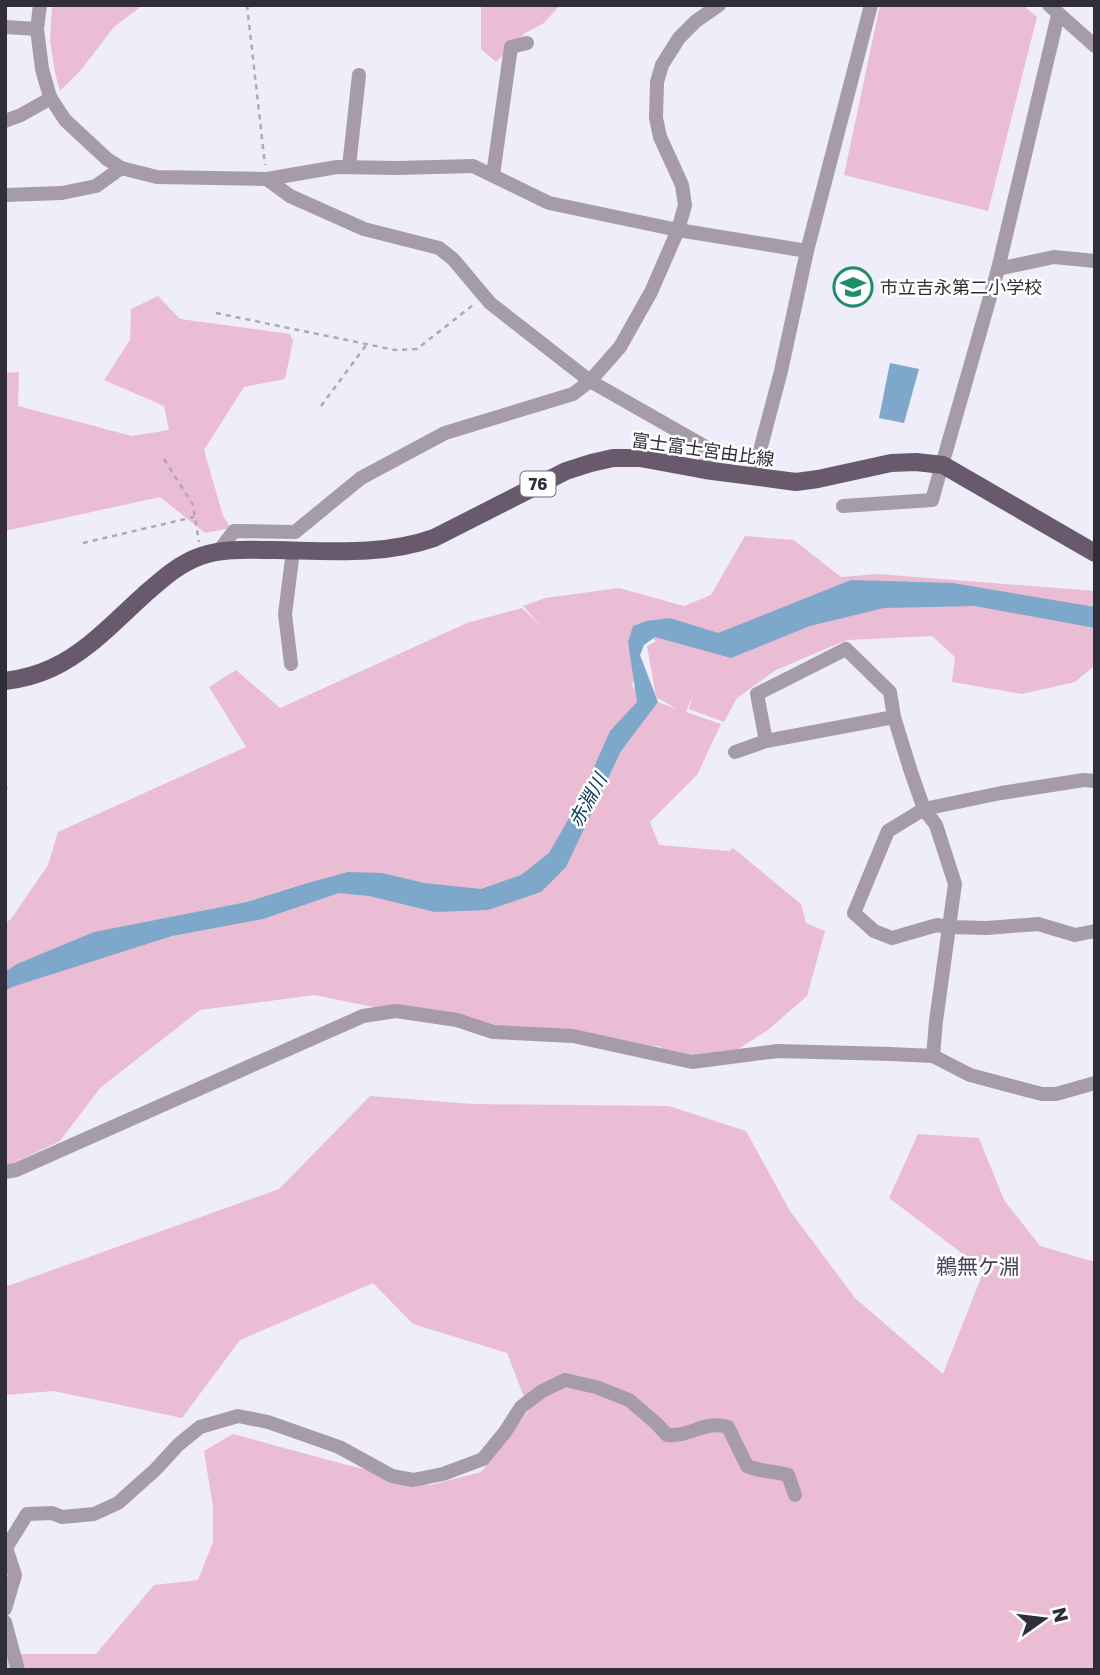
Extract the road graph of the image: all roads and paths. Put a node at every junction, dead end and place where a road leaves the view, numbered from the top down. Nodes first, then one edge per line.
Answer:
1 (40, 5) edge
2 (247, 5) edge
3 (719, 5) edge
4 (871, 5) edge
5 (1053, 10) edge
6 (5, 27) edge
7 (37, 29) junction
8 (527, 43) dead end
9 (1095, 46) edge
10 (359, 75) dead end
11 (51, 99) junction
12 (5, 121) edge
13 (349, 167) junction
14 (121, 168) junction
15 (493, 175) junction
16 (267, 179) junction
17 (5, 195) edge
18 (678, 230) junction
19 (807, 251) junction
20 (1095, 261) edge
21 (998, 269) junction
22 (484, 296) junction
23 (216, 313) dead end
24 (367, 344) junction
25 (590, 381) junction
26 (321, 406) dead end
27 (164, 460) dead end
28 (943, 465) junction
29 (705, 470) junction
30 (753, 477) junction
31 (844, 506) dead end
32 (194, 517) junction
33 (83, 543) dead end
34 (293, 551) junction
35 (1095, 553) edge
36 (210, 554) junction
37 (291, 664) dead end
38 (5, 681) edge
39 (894, 717) junction
40 (766, 741) junction
41 (734, 752) dead end
42 (1095, 781) edge
43 (925, 809) junction
44 (948, 927) junction
45 (1095, 931) edge
46 (933, 1056) junction
47 (1095, 1083) edge
48 (5, 1172) edge
49 (795, 1495) dead end
50 (6, 1548) edge
51 (5, 1609) edge
52 (5, 1622) edge
53 (18, 1670) edge

1 - 7 street
2 - 16 path
3 - 18 street
4 - 19 street
5 - 9 street
5 - 21 street
6 - 7 street
7 - 11 street
8 - 15 street
10 - 13 street
11 - 12 street
11 - 14 street
13 - 15 street
13 - 16 street
14 - 16 street
14 - 17 street
15 - 18 street
16 - 22 street
18 - 19 street
18 - 25 street
19 - 30 street
20 - 21 street
21 - 28 street
22 - 24 path
22 - 25 street
23 - 24 path
24 - 26 path
25 - 29 street
25 - 36 street
27 - 32 path
28 - 30 main road, 富士富士宮由比線 / 76
28 - 31 street
28 - 35 main road, 富士富士宮由比線 / 76
29 - 30 main road, 富士富士宮由比線 / 76
29 - 34 main road, 富士富士宮由比線 / 76
32 - 33 path
32 - 36 path
34 - 36 main road, 富士富士宮由比線 / 76
34 - 37 street
36 - 38 main road, 富士富士宮由比線 / 76
39 - 40 street
39 - 40 street
39 - 43 street
40 - 41 street
42 - 43 street
43 - 44 street
43 - 44 street
44 - 45 street
44 - 46 street
46 - 47 street
46 - 48 street
49 - 50 street
50 - 51 street
52 - 53 street

